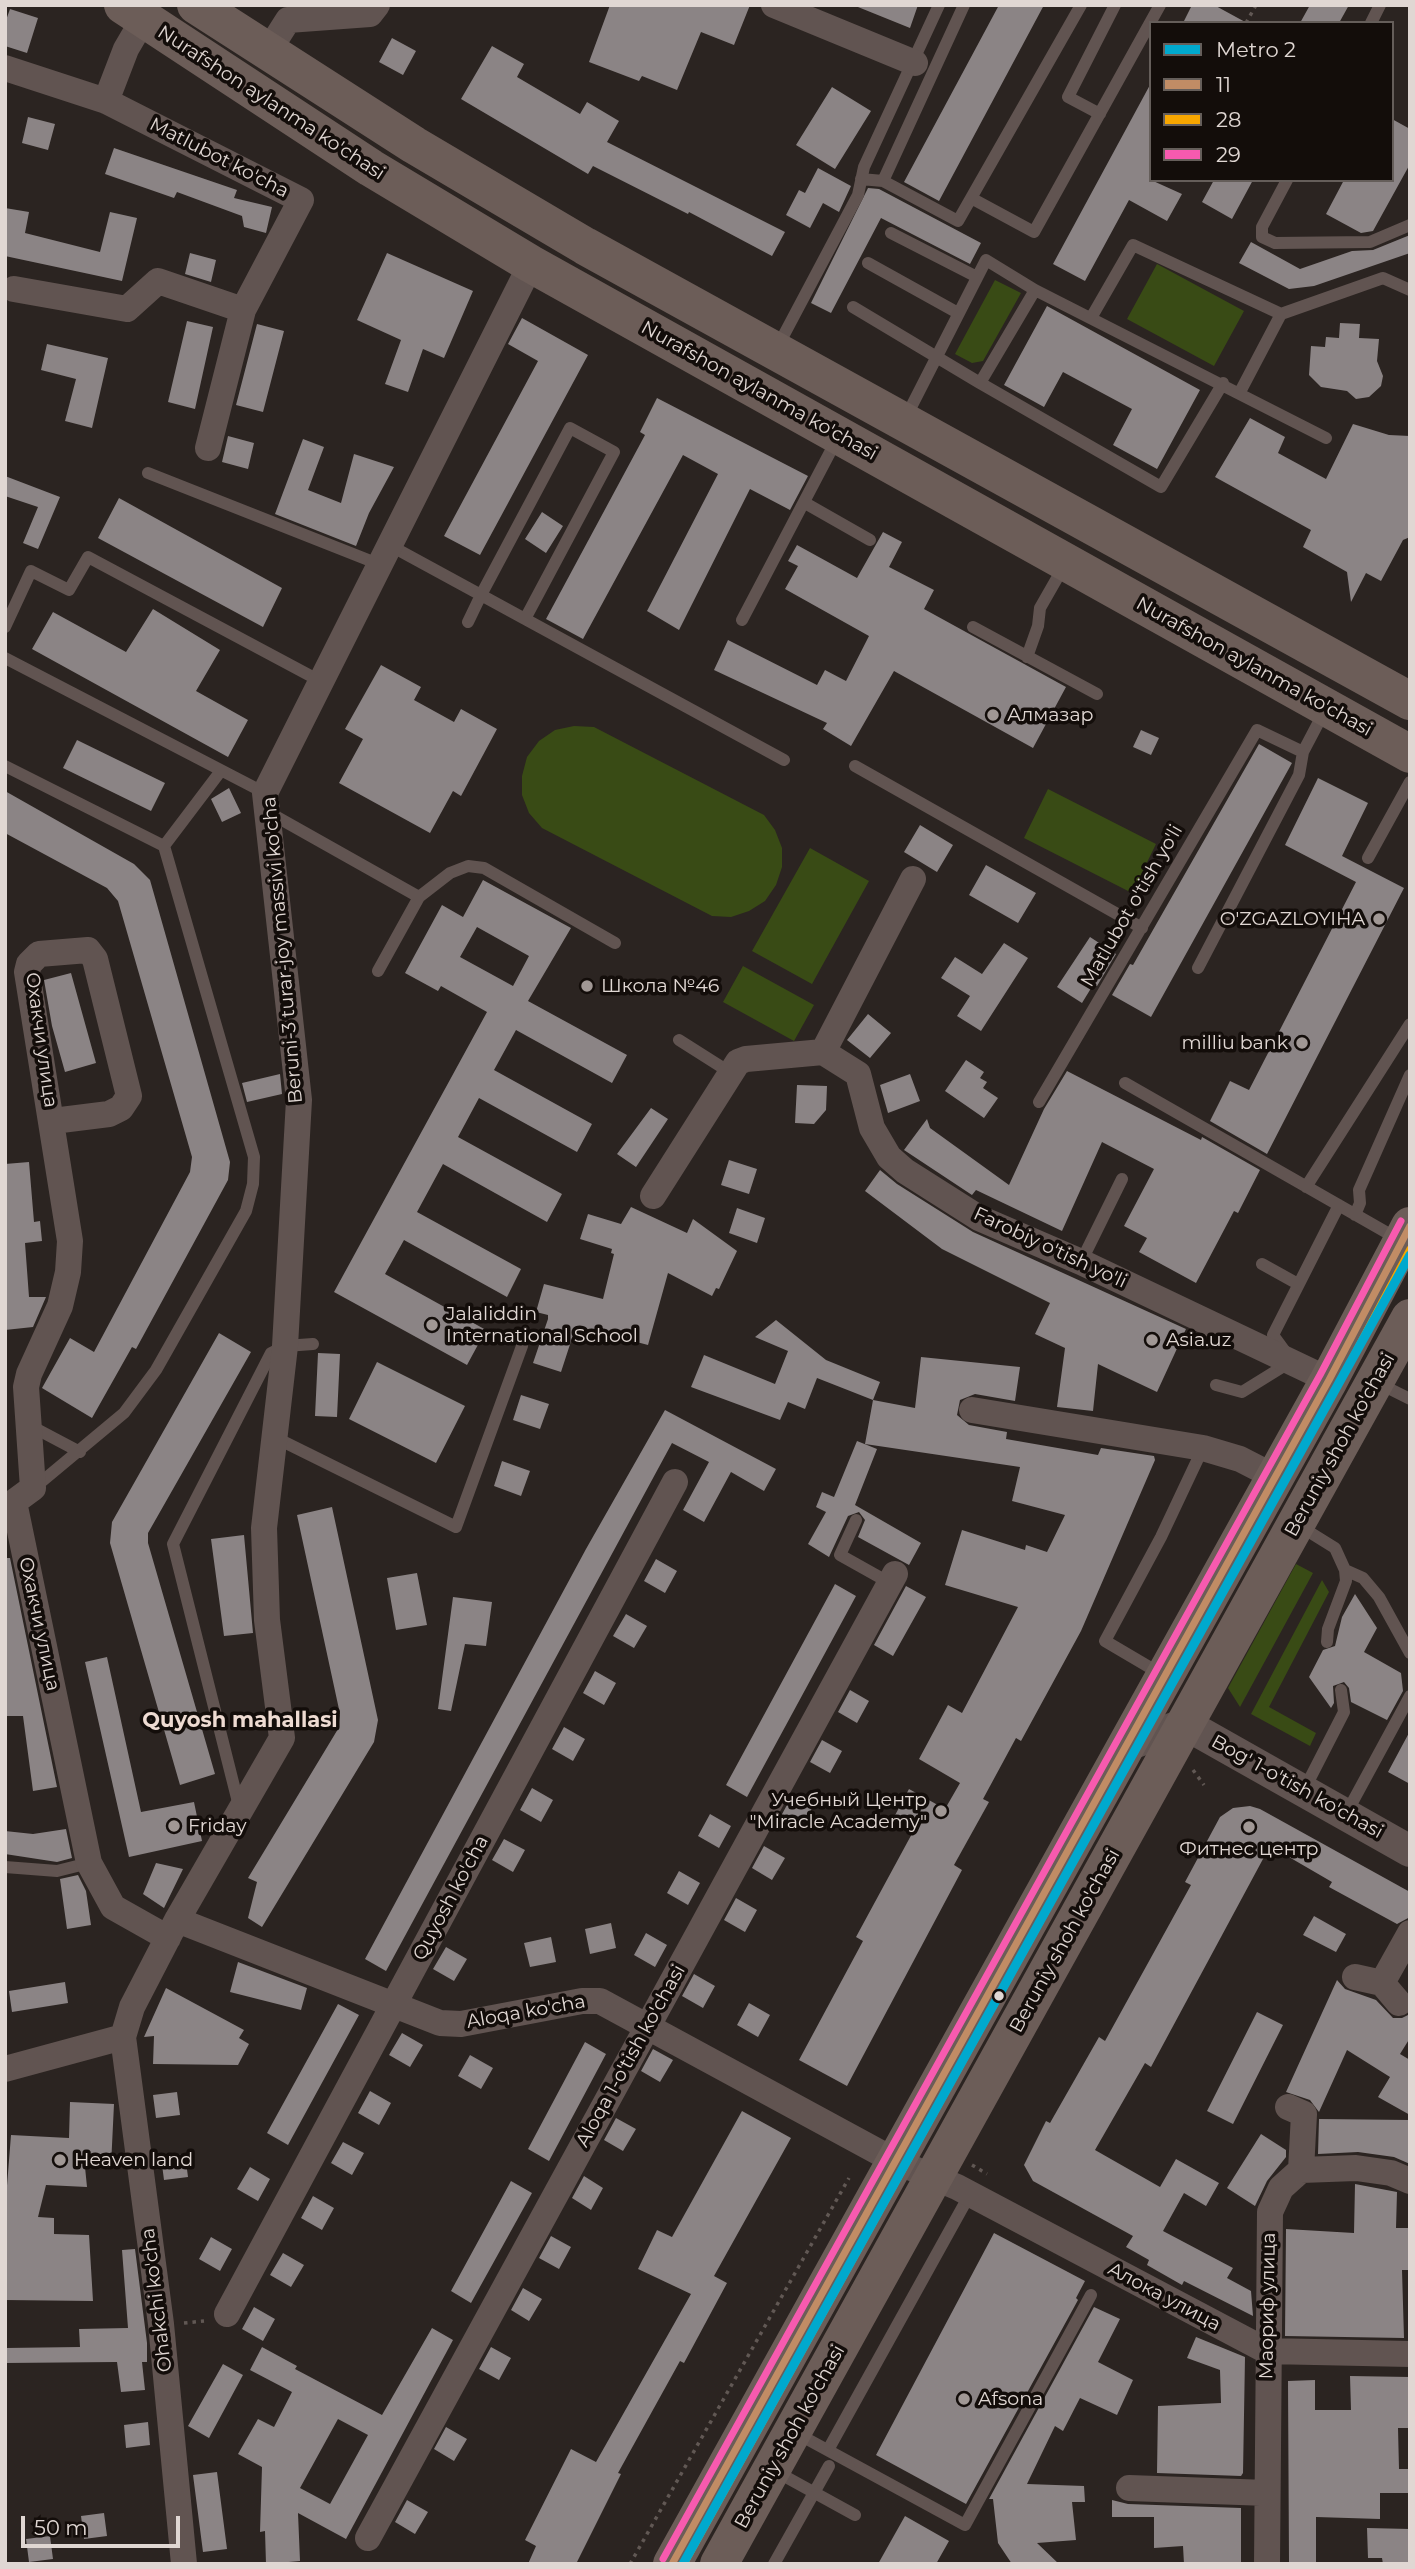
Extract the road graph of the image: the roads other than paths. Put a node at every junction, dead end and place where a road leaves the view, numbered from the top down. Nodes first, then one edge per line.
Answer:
1 (377, 5) edge
2 (939, 5) edge
3 (964, 5) edge
4 (1081, 5) edge
5 (1115, 5) edge
6 (1160, 5) edge
7 (1380, 5) edge
8 (197, 6) edge
9 (777, 6) edge
10 (1151, 21) edge
11 (1372, 21) edge
12 (146, 22) edge
13 (1149, 25) edge
14 (267, 53) junction
15 (915, 63) junction
16 (5, 68) edge
17 (106, 101) junction
18 (1100, 114) junction
19 (861, 179) junction
20 (883, 181) junction
21 (1286, 182) edge
22 (971, 198) junction
23 (1410, 225) edge
24 (891, 233) dead end
25 (868, 263) dead end
26 (531, 264) junction
27 (977, 277) junction
28 (14, 289) dead end
29 (1410, 289) edge
30 (1035, 290) junction
31 (853, 307) dead end
32 (243, 310) junction
33 (958, 313) junction
34 (1281, 314) junction
35 (1091, 318) junction
36 (775, 353) junction
37 (936, 355) junction
38 (980, 383) junction
39 (1223, 383) junction
40 (1240, 392) junction
41 (903, 422) junction
42 (839, 436) junction
43 (1326, 438) dead end
44 (208, 448) dead end
45 (148, 473) dead end
46 (805, 503) junction
47 (1088, 523) junction
48 (870, 540) dead end
49 (386, 556) junction
50 (1066, 563) junction
51 (481, 595) junction
52 (1237, 607) junction
53 (525, 619) junction
54 (742, 620) dead end
55 (468, 622) dead end
56 (973, 627) dead end
57 (5, 628) edge
58 (1214, 645) junction
59 (1027, 657) junction
60 (5, 658) edge
61 (321, 682) junction
62 (1097, 694) dead end
63 (1404, 694) edge
64 (1326, 707) junction
65 (1303, 752) junction
66 (1410, 754) edge
67 (784, 760) dead end
68 (5, 766) edge
69 (855, 766) dead end
70 (220, 772) junction
71 (1410, 782) edge
72 (266, 802) junction
73 (164, 846) junction
74 (1368, 858) dead end
75 (914, 880) dead end
76 (419, 897) junction
77 (1142, 928) junction
78 (615, 943) dead end
79 (1198, 968) dead end
80 (378, 971) dead end
81 (1410, 1024) edge
82 (679, 1040) dead end
83 (823, 1052) junction
84 (731, 1073) junction
85 (1410, 1075) edge
86 (1125, 1083) dead end
87 (1039, 1102) dead end
88 (53, 1121) junction
89 (1122, 1179) dead end
90 (1307, 1187) junction
91 (653, 1196) dead end
92 (1339, 1205) junction
93 (1356, 1214) junction
94 (1406, 1233) edge
95 (1081, 1262) junction
96 (1262, 1265) dead end
97 (1298, 1284) junction
98 (1410, 1318) edge
99 (313, 1344) dead end
100 (285, 1346) junction
101 (522, 1346) dead end
102 (1292, 1361) junction
103 (1329, 1380) junction
104 (1375, 1381) junction
105 (1216, 1385) dead end
106 (1410, 1399) edge
107 (972, 1410) dead end
108 (26, 1423) junction
109 (274, 1437) junction
110 (1203, 1448) junction
111 (80, 1452) junction
112 (1275, 1477) junction
113 (675, 1482) dead end
114 (18, 1490) edge
115 (856, 1520) dead end
116 (1296, 1524) junction
117 (1345, 1570) junction
118 (892, 1578) joint
119 (1327, 1642) dead end
120 (1410, 1653) edge
121 (1170, 1665) junction
122 (1341, 1690) dead end
123 (1410, 1696) edge
124 (1185, 1724) junction
125 (1125, 1746) junction
126 (1304, 1790) junction
127 (241, 1810) junction
128 (1346, 1814) junction
129 (1410, 1851) edge
130 (89, 1863) junction
131 (5, 1867) edge
132 (172, 1929) junction
133 (1410, 1933) edge
134 (1355, 1977) dead end
135 (394, 2003) junction
136 (647, 2026) junction
137 (123, 2037) junction
138 (5, 2069) edge
139 (1288, 2107) dead end
140 (895, 2161) junction
141 (951, 2169) junction
142 (1301, 2170) junction
143 (1410, 2181) edge
144 (970, 2194) junction
145 (1091, 2295) dead end
146 (227, 2314) road end
147 (1267, 2351) junction
148 (1410, 2354) edge
149 (793, 2432) junction
150 (828, 2450) junction
151 (829, 2466) dead end
152 (772, 2469) junction
153 (1129, 2488) dead end
154 (814, 2493) junction
155 (1267, 2493) junction
156 (855, 2515) dead end
157 (368, 2538) dead end
158 (184, 2564) edge
159 (671, 2564) edge
160 (719, 2564) edge
161 (774, 2564) edge
162 (1268, 2564) edge

1 - 14 street
2 - 15 lane
3 - 20 lane
4 - 22 lane
5 - 18 lane
6 - 10 lane
7 - 11 lane
8 - 12 main road
8 - 14 main road, Nurafshon aylanma ko'chasi
9 - 15 street
12 - 17 street
12 - 26 main road, Nurafshon aylanma ko'chasi
13 - 18 lane
14 - 36 main road, Nurafshon aylanma ko'chasi
15 - 19 lane
16 - 17 street, Matlubot ko'cha
17 - 32 street, Matlubot ko'cha
18 - 22 lane
19 - 20 lane
19 - 36 lane
20 - 22 lane
21 - 23 lane
24 - 27 lane
25 - 33 lane
26 - 42 main road, Nurafshon aylanma ko'chasi
26 - 49 street, Beruni-3 turar-joy massivi ko'cha
27 - 30 lane
27 - 33 lane
28 - 32 street
29 - 34 lane
30 - 35 lane
30 - 38 lane
31 - 37 lane
32 - 44 street, Matlubot ko'cha
33 - 37 lane
34 - 35 lane
34 - 40 lane
35 - 39 lane
36 - 41 main road, Nurafshon aylanma ko'chasi
37 - 38 lane
37 - 41 lane
38 - 39 lane
39 - 40 lane
40 - 43 lane
41 - 47 main road, Nurafshon aylanma ko'chasi
42 - 46 lane
42 - 50 main road, Nurafshon aylanma ko'chasi
45 - 49 lane
46 - 48 lane
46 - 54 lane
47 - 50 main road
47 - 52 main road, Nurafshon aylanma ko'chasi
49 - 51 lane
49 - 61 street, Beruni-3 turar-joy massivi ko'cha
50 - 58 main road, Nurafshon aylanma ko'chasi
50 - 59 lane
51 - 53 lane
51 - 53 lane
51 - 55 lane
52 - 58 main road
52 - 63 main road, Nurafshon aylanma ko'chasi
53 - 67 lane
56 - 59 lane
57 - 61 lane
58 - 64 main road, Nurafshon aylanma ko'chasi
59 - 62 lane
60 - 70 lane
61 - 72 street, Beruni-3 turar-joy massivi ko'cha
64 - 65 lane
64 - 66 main road, Nurafshon aylanma ko'chasi
65 - 77 lane, Matlubot o'tish yo'li
65 - 79 lane
68 - 73 lane
69 - 77 lane
70 - 72 lane
70 - 73 lane
71 - 74 lane
72 - 76 lane
72 - 100 street, Beruni-3 turar-joy massivi ko'cha
73 - 111 lane
75 - 83 street
76 - 78 lane
76 - 80 lane
77 - 87 lane, Matlubot o'tish yo'li
81 - 90 lane
82 - 84 lane
83 - 84 street
83 - 95 street, Farobiy o'tish yo'li
84 - 91 street
85 - 93 lane
86 - 90 lane
88 - 88 street, Охакчи улица
88 - 108 street, Охакчи улица
89 - 95 lane
90 - 92 lane
92 - 93 lane
92 - 97 lane
93 - 94 lane
94 - 103 main road
95 - 102 street, Farobiy o'tish yo'li
96 - 97 lane
97 - 102 lane
98 - 104 main road, Beruniy shoh ko'chasi
99 - 100 lane
100 - 109 street, Beruni-3 turar-joy massivi ko'cha
100 - 127 lane
101 - 109 lane
102 - 103 street, Farobiy o'tish yo'li
102 - 105 lane
103 - 112 main road
104 - 106 lane
104 - 116 main road, Beruniy shoh ko'chasi
107 - 110 street
108 - 111 lane
108 - 114 street, Охакчи улица
109 - 127 street, Beruni-3 turar-joy massivi ko'cha
110 - 112 street
110 - 121 lane
111 - 114 lane
112 - 121 main road
113 - 135 street, Quyosh ko'cha
114 - 130 street, Охакчи улица
115 - 118 lane
116 - 117 lane
116 - 124 main road, Beruniy shoh ko'chasi
117 - 119 lane
117 - 120 lane
118 - 136 street, Aloqa 1-o'tish ko'chasi
121 - 124 street
121 - 125 main road
122 - 126 lane
123 - 128 lane
124 - 125 street
124 - 126 street, Bog' 1-o'tish ko'chasi
124 - 141 main road, Beruniy shoh ko'chasi
125 - 140 main road
126 - 128 street, Bog' 1-o'tish ko'chasi
127 - 132 street, Beruni-3 turar-joy massivi ko'cha
128 - 129 street, Bog' 1-o'tish ko'chasi
130 - 131 lane
130 - 132 street, Охакчи улица
132 - 135 street, Aloqa ko'cha
132 - 137 street
133 - 134 street
135 - 136 street, Aloqa ko'cha
135 - 146 street, Quyosh ko'cha
136 - 140 street, Aloqa ko'cha
136 - 157 street, Aloqa 1-o'tish ko'chasi
137 - 138 street
137 - 158 street, Ohakchi ko'cha
139 - 142 street
140 - 141 street, Aloqa ko'cha
140 - 159 main road
141 - 144 street, Алока улица
141 - 149 main road, Beruniy shoh ko'chasi
142 - 143 street
142 - 147 street, Маориф улица
144 - 147 street, Алока улица
144 - 150 lane
145 - 150 lane
147 - 148 street, Алока улица
147 - 155 street, Маориф улица
149 - 150 lane
149 - 152 main road, Beruniy shoh ko'chasi
151 - 154 lane
152 - 154 lane
152 - 160 main road, Beruniy shoh ko'chasi
153 - 155 street
154 - 156 lane
154 - 161 lane
155 - 162 street, Маориф улица

